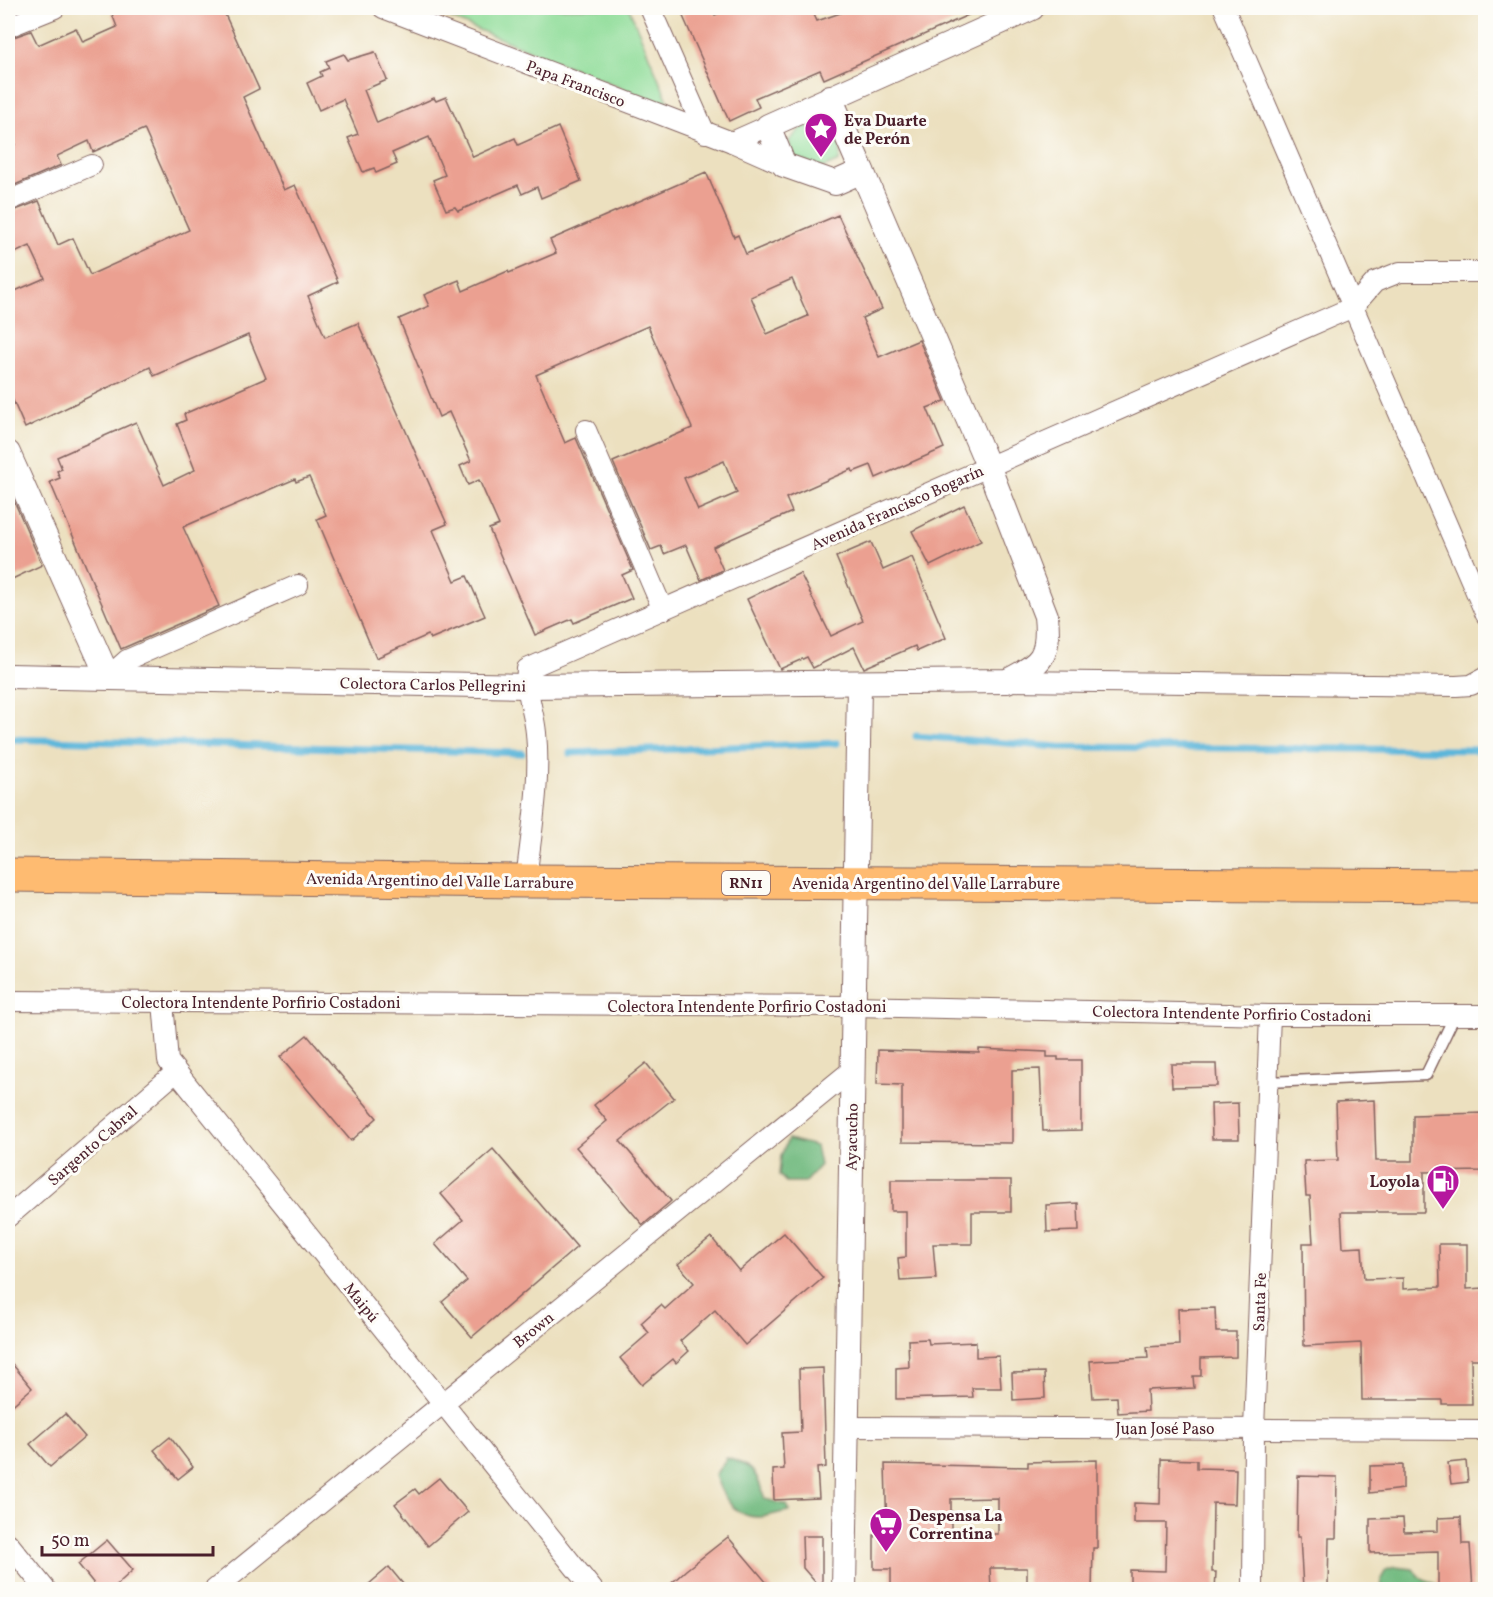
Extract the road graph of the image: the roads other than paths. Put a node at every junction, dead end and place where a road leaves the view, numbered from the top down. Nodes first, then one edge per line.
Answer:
1 (55, 8) edge
2 (383, 8) edge
3 (650, 8) edge
4 (1032, 8) edge
5 (1224, 8) edge
6 (8, 27) edge
7 (830, 97) junction
8 (768, 126) junction
9 (705, 134) junction
10 (732, 142) junction
11 (92, 165) dead end
12 (784, 165) junction
13 (862, 171) junction
14 (8, 201) edge
15 (1485, 272) edge
16 (1353, 307) junction
17 (586, 430) dead end
18 (8, 453) edge
19 (989, 468) junction
20 (298, 585) dead end
21 (663, 610) junction
22 (1485, 615) edge
23 (8, 676) edge
24 (108, 677) junction
25 (1485, 677) edge
26 (1007, 681) junction
27 (859, 684) junction
28 (526, 686) junction
29 (8, 875) edge
30 (526, 881) junction
31 (856, 883) junction
32 (1485, 886) edge
33 (8, 1001) edge
34 (163, 1002) junction
35 (853, 1006) junction
36 (1270, 1015) junction
37 (1455, 1015) junction
38 (1485, 1015) edge
39 (852, 1070) junction
40 (176, 1072) junction
41 (1268, 1082) junction
42 (8, 1217) edge
43 (443, 1402) junction
44 (845, 1426) junction
45 (1254, 1428) junction
46 (1485, 1430) edge
47 (8, 1543) edge
48 (46, 1590) edge
49 (214, 1590) edge
50 (593, 1590) edge
51 (844, 1590) edge
52 (1253, 1590) edge

1 - 6 street
2 - 9 street, Papa Francisco
3 - 9 street
4 - 7 street
5 - 16 street
7 - 8 street
7 - 13 street, Avenida Francisco Bogarín
8 - 10 street
8 - 12 street
9 - 10 street, Papa Francisco
10 - 12 street, Papa Francisco
11 - 14 street
12 - 13 street
13 - 19 street, Avenida Francisco Bogarín
15 - 16 street
16 - 19 street
16 - 22 street
17 - 21 street
18 - 24 street
19 - 21 street, Avenida Francisco Bogarín
19 - 26 street
20 - 24 street
21 - 28 street, Avenida Francisco Bogarín
23 - 24 street, Colectora Carlos Pellegrini
24 - 28 street, Colectora Carlos Pellegrini
25 - 26 street
26 - 27 street, Colectora Carlos Pellegrini
27 - 28 street, Colectora Carlos Pellegrini
27 - 31 street, Ayacucho
28 - 30 street
29 - 30 highway, Avenida Argentino del Valle Larrabure / RN11
30 - 31 highway, Avenida Argentino del Valle Larrabure / RN11
31 - 32 highway, Avenida Argentino del Valle Larrabure / RN11
31 - 35 street, Ayacucho
33 - 34 street, Colectora Intendente Porfirio Costadoni
34 - 35 street, Colectora Intendente Porfirio Costadoni
34 - 40 street, Maipú
35 - 36 street, Colectora Intendente Porfirio Costadoni
35 - 39 street, Ayacucho
36 - 37 street, Colectora Intendente Porfirio Costadoni
36 - 41 street, Santa Fe
37 - 38 street, Colectora Intendente Porfirio Costadoni
37 - 41 lane
39 - 43 street, Brown
39 - 44 street, Ayacucho
40 - 42 street, Sargento Cabral
40 - 43 street, Maipú
41 - 45 street, Santa Fe
43 - 49 street, Brown
43 - 50 street, Maipú
44 - 45 street, Juan José Paso
44 - 51 street, Ayacucho
45 - 46 street, Juan José Paso
45 - 52 street, Santa Fe
47 - 48 street

